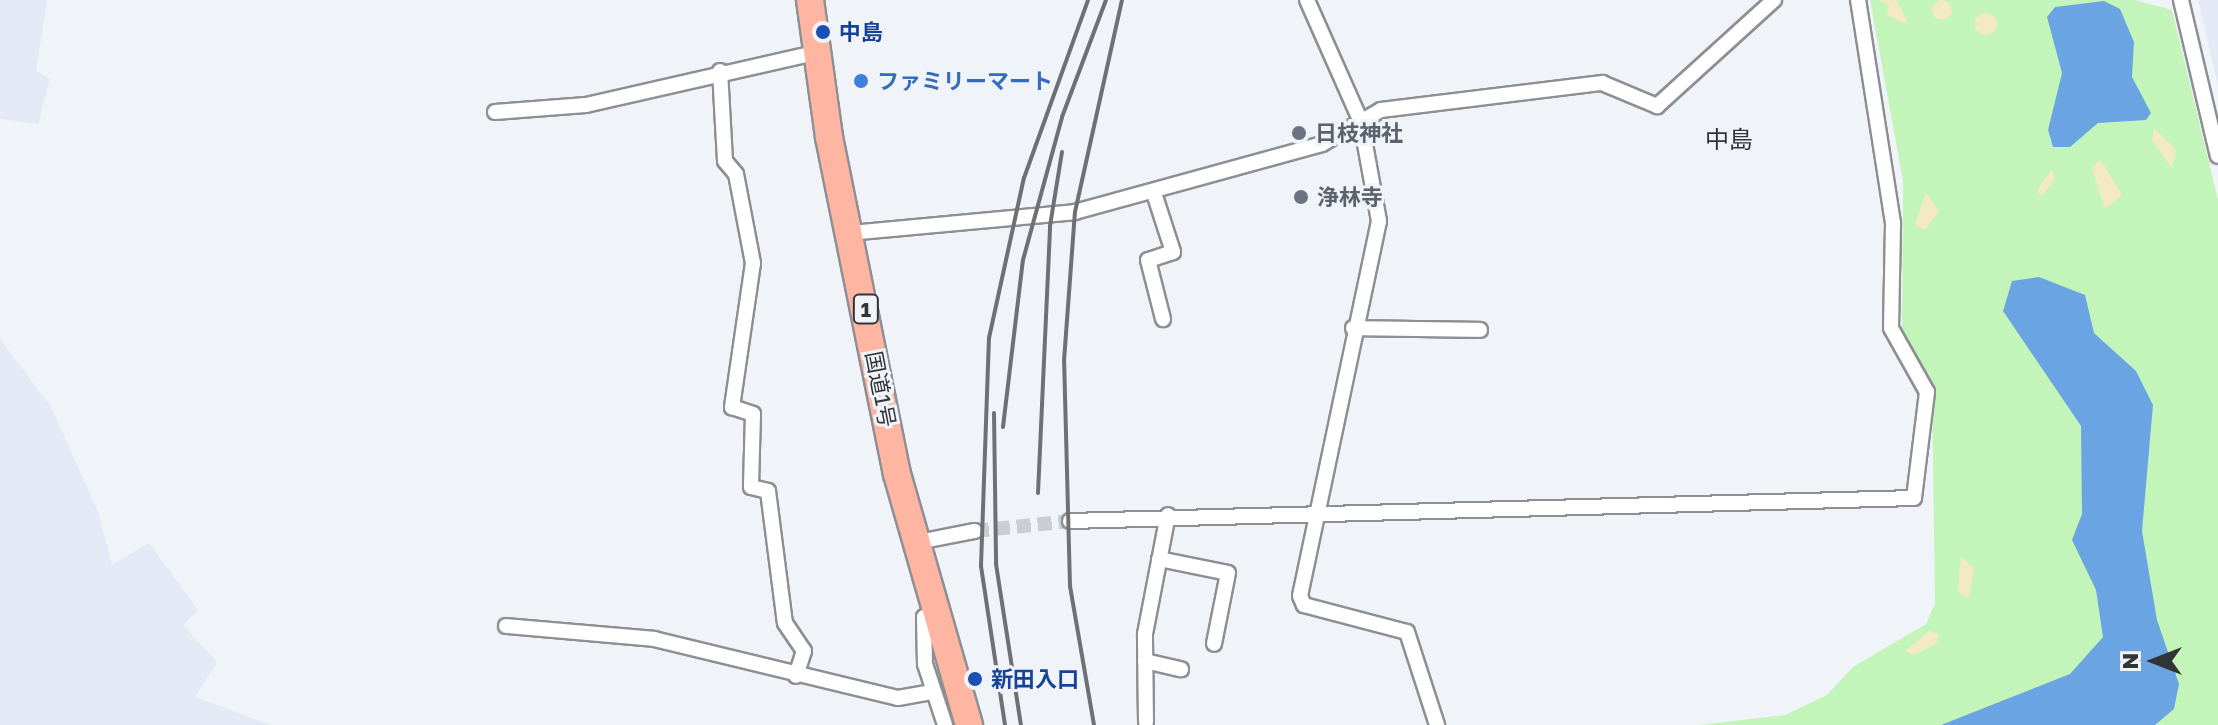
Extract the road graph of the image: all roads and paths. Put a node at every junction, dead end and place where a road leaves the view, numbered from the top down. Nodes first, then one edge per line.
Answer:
1 (810, 0) edge
2 (1307, 0) edge
3 (1774, 0) edge
4 (1858, 0) edge
5 (2181, 0) edge
6 (815, 53) junction
7 (720, 71) junction
8 (495, 112) dead end
9 (1361, 122) junction
10 (2218, 156) edge
11 (1154, 193) junction
12 (850, 233) junction
13 (1163, 319) dead end
14 (1353, 328) junction
15 (1480, 330) dead end
16 (1168, 515) junction
17 (1315, 515) junction
18 (1070, 521) tunnel mouth
19 (975, 531) tunnel mouth
20 (913, 543) junction
21 (1159, 559) junction
22 (932, 615) junction
23 (506, 626) dead end
24 (1214, 644) dead end
25 (1145, 661) junction
26 (1181, 669) dead end
27 (796, 676) junction
28 (932, 692) junction
29 (1146, 722) dead end
30 (960, 724) edge
31 (1437, 725) edge

1 - 6 highway, 国道1号 / 1
2 - 9 street
3 - 9 street
4 - 17 street
5 - 10 street
6 - 7 street
6 - 12 highway, 国道1号 / 1
7 - 8 street
7 - 27 street
9 - 11 street
9 - 14 street
11 - 12 street
11 - 13 street
12 - 20 highway, 国道1号 / 1
14 - 15 street
14 - 17 street
16 - 17 street
16 - 18 street
16 - 21 street
17 - 31 street
19 - 20 street
20 - 22 highway, 国道1号 / 1
21 - 24 street
21 - 25 street
22 - 28 street
22 - 30 highway, 国道1号 / 1
23 - 27 street
25 - 26 street
25 - 29 street
27 - 28 street
28 - 30 street

